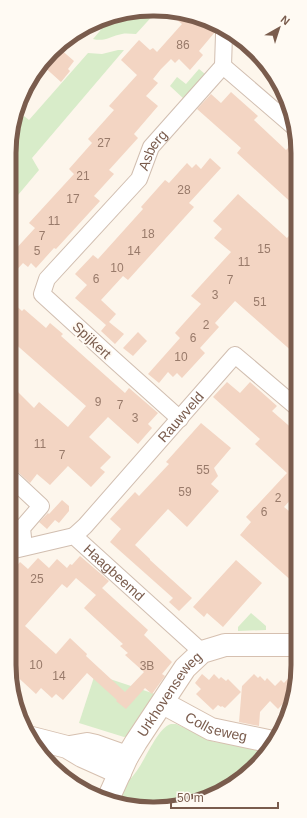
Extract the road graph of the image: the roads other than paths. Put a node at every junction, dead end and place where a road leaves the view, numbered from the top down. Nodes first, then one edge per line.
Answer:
1 (224, 35) edge
2 (223, 66) junction
3 (287, 121) edge
4 (70, 254) joint
5 (291, 403) edge
6 (180, 419) junction
7 (16, 483) edge
8 (74, 536) junction
9 (17, 549) edge
10 (291, 645) edge
11 (202, 652) junction
12 (163, 703) junction
13 (38, 740) edge
14 (268, 741) edge
15 (124, 765) junction
16 (110, 795) edge

1 - 2 street
2 - 3 street
2 - 4 street, Asberg
4 - 6 street, Spijkert
5 - 6 street, Rauwveld
6 - 8 street, Rauwveld
7 - 9 street
8 - 9 street, Haagbeemd
8 - 11 street, Haagbeemd
10 - 11 street, Urkhovenseweg
11 - 12 street, Urkhovenseweg
12 - 14 street, Collseweg
12 - 15 street, Urkhovenseweg
13 - 15 street
15 - 16 street, Urkhovenseweg

